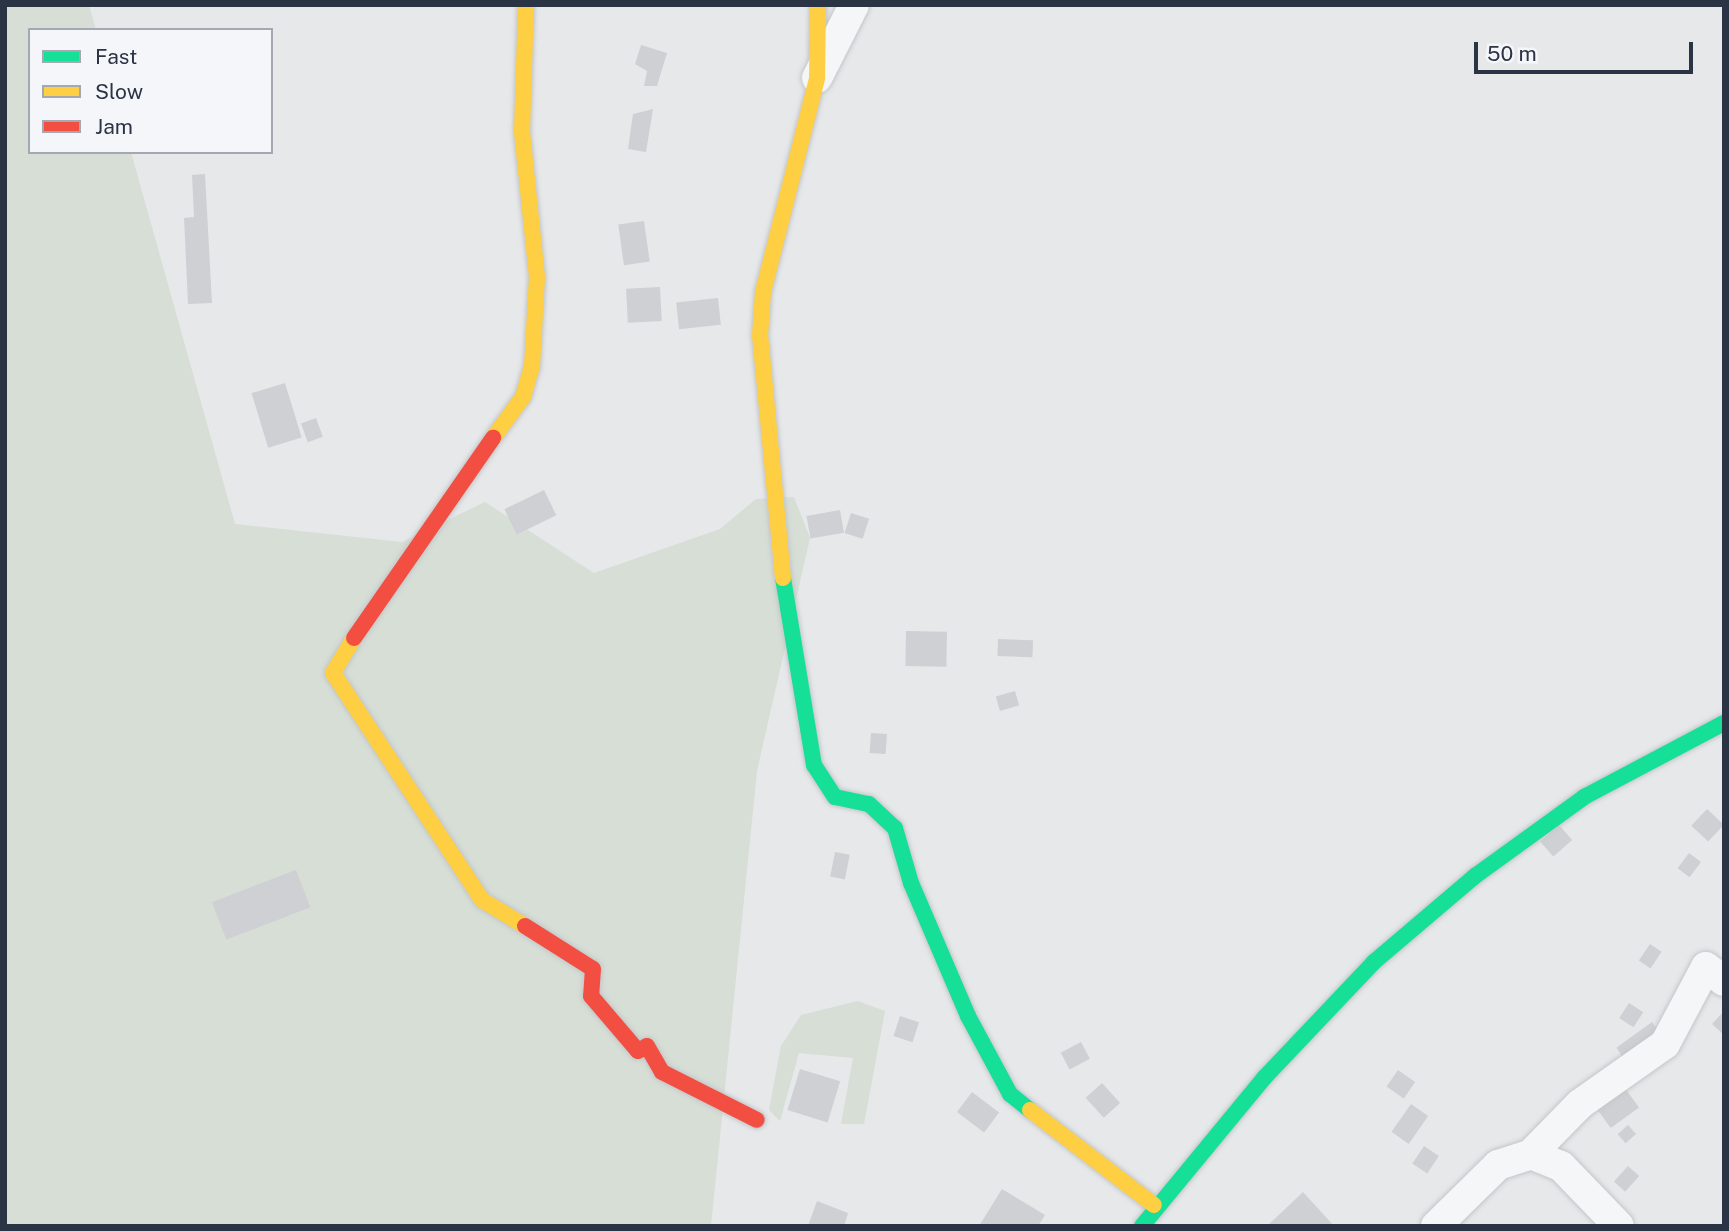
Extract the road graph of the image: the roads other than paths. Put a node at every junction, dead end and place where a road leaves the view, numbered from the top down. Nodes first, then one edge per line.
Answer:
1 (526, 5) edge
2 (818, 5) edge
3 (855, 5) edge
4 (817, 78) junction
5 (1724, 723) edge
6 (1724, 981) edge
7 (757, 1120) dead end
8 (1531, 1154) junction
9 (1154, 1205) junction
10 (1142, 1226) edge
11 (1436, 1226) edge
12 (1619, 1226) edge

1 - 7 street
2 - 4 street
3 - 4 street
4 - 9 street
5 - 9 street
6 - 8 street
8 - 11 street
8 - 12 street
9 - 10 street

